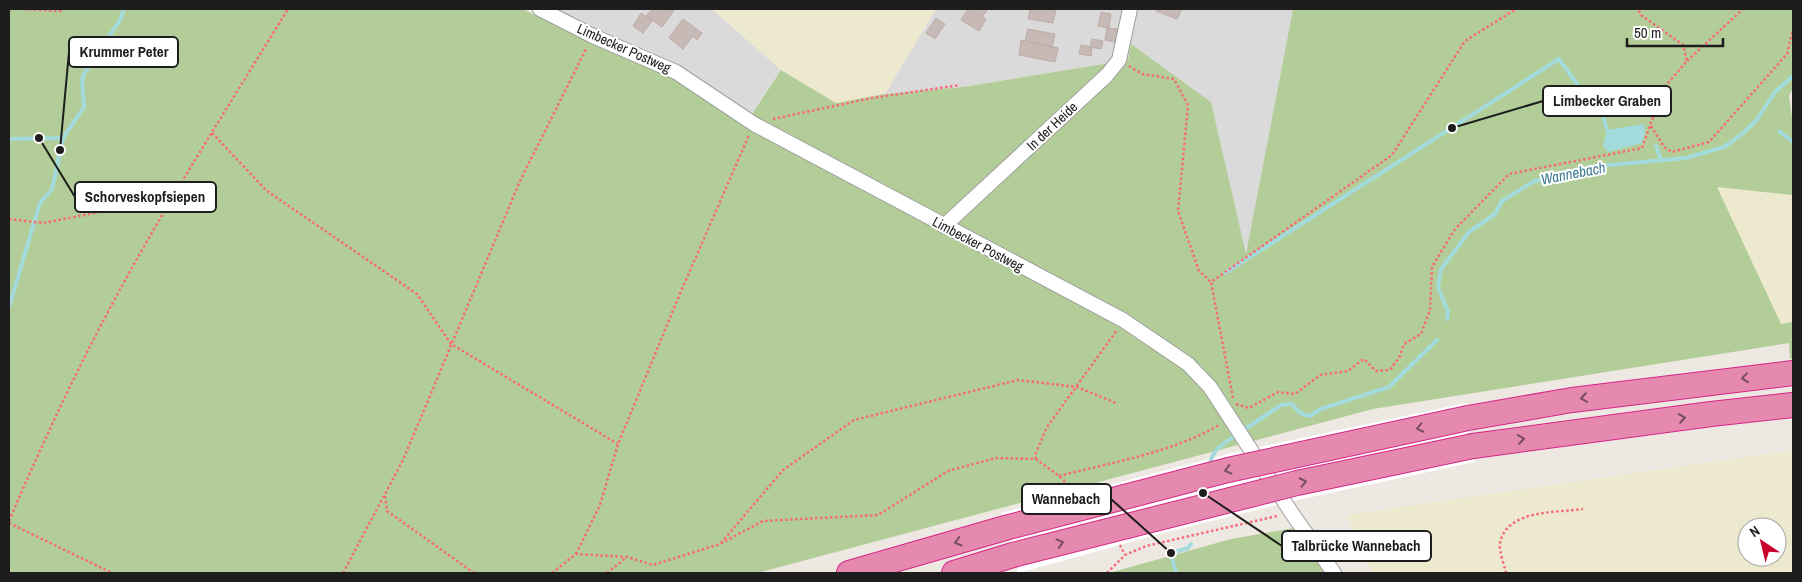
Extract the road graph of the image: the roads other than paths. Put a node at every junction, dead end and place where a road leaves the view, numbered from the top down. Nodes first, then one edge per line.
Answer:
1 (540, 9) edge
2 (1130, 9) edge
3 (944, 226) junction
4 (1793, 373) edge
5 (1793, 405) edge
6 (849, 573) edge
7 (954, 573) edge
8 (1334, 573) edge

1 - 3 street, Limbecker Postweg
2 - 3 street, In der Heide
3 - 8 street, Limbecker Postweg
4 -> 6 highway, bridge
7 -> 5 highway, bridge

